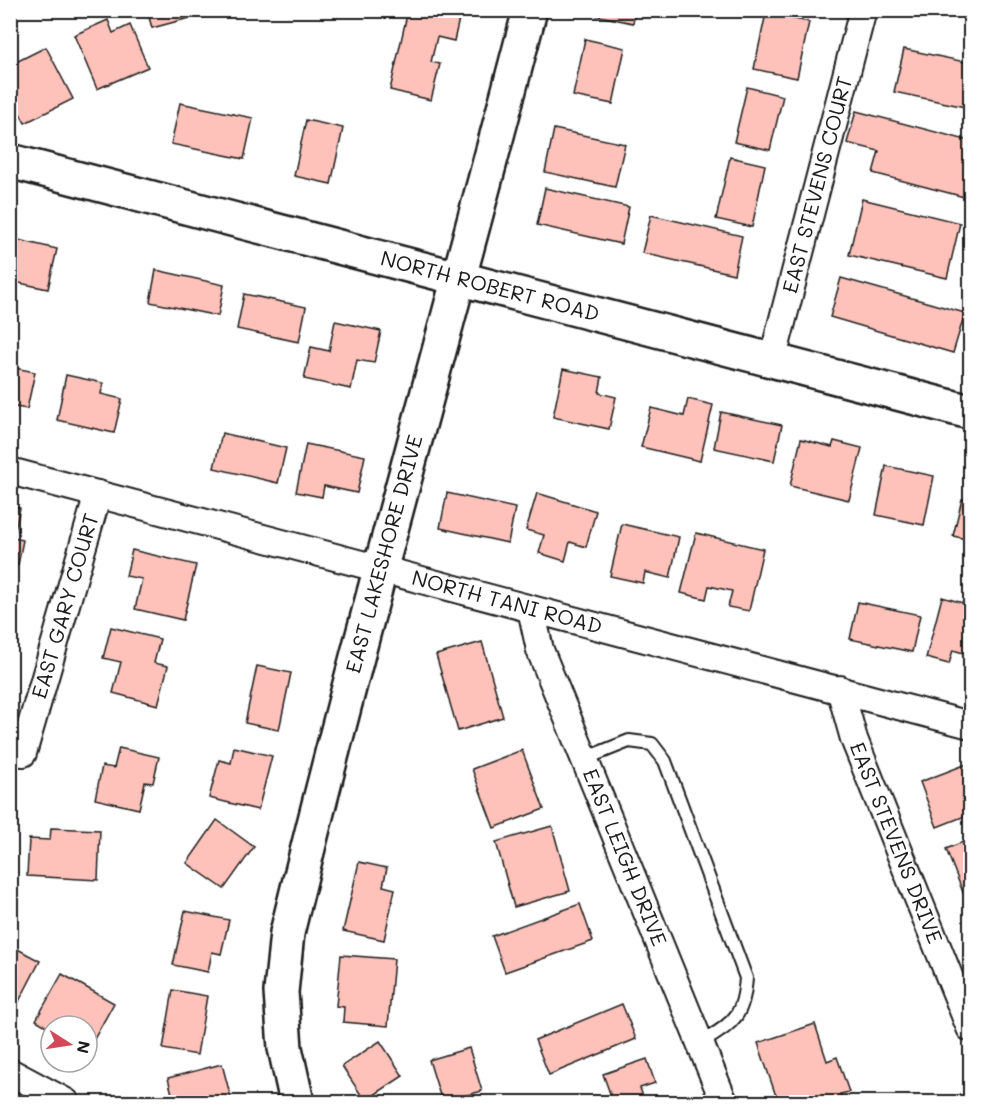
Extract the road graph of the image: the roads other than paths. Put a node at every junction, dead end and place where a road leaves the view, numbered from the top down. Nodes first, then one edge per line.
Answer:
1 (530, 10) edge
2 (863, 10) edge
3 (10, 161) edge
4 (460, 279) junction
5 (772, 361) junction
6 (970, 412) edge
7 (10, 471) edge
8 (98, 494) junction
9 (380, 567) junction
10 (531, 609) junction
11 (840, 689) junction
12 (970, 725) edge
13 (23, 753) dead end
14 (584, 759) junction
15 (970, 1028) edge
16 (700, 1044) junction
17 (10, 1072) edge
18 (66, 1102) edge
19 (297, 1102) edge
20 (724, 1102) edge

1 - 4 main road, EAST LAKESHORE DRIVE
2 - 5 street, EAST STEVENS COURT
3 - 4 main road, NORTH ROBERT ROAD
4 - 5 main road, NORTH ROBERT ROAD
4 - 9 main road, EAST LAKESHORE DRIVE
5 - 6 main road, NORTH ROBERT ROAD
7 - 8 street, NORTH TANI ROAD
8 - 9 street, NORTH TANI ROAD
8 - 13 street, EAST GARY COURT
9 - 10 street, NORTH TANI ROAD
9 - 19 main road, EAST LAKESHORE DRIVE
10 - 11 street, NORTH TANI ROAD
10 - 14 street, EAST LEIGH DRIVE
11 - 12 street, NORTH TANI ROAD
11 - 15 street, EAST STEVENS DRIVE
14 - 16 street, EAST LEIGH DRIVE
14 - 16 lane
16 - 20 street, EAST LEIGH DRIVE
17 - 18 street

